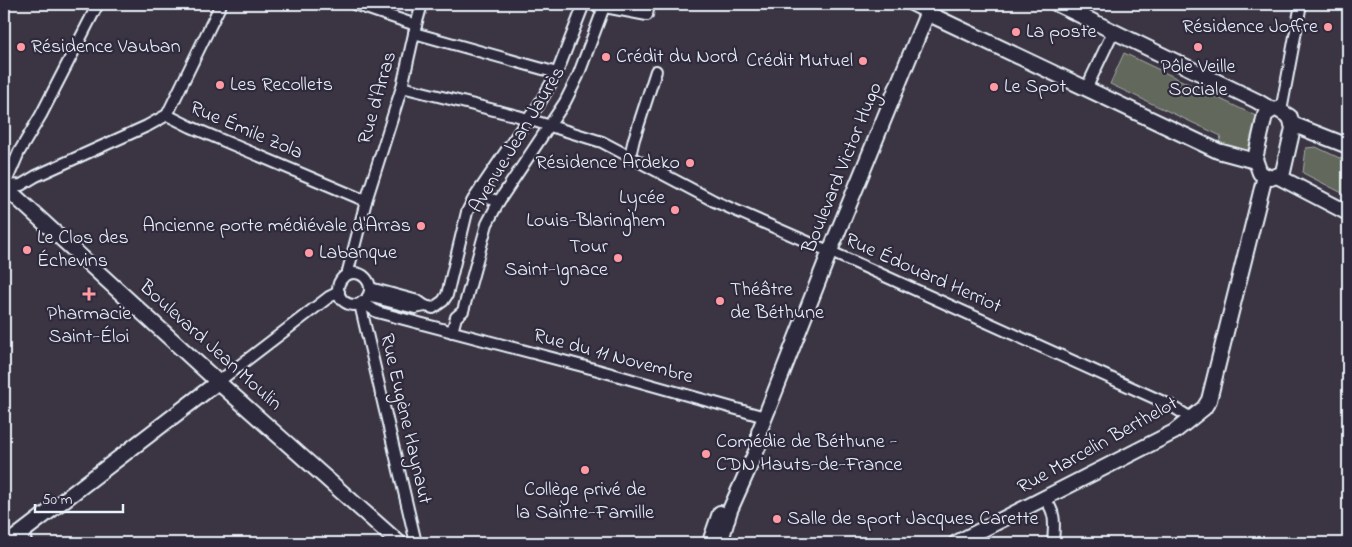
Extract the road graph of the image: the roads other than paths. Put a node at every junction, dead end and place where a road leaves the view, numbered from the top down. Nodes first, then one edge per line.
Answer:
1 (98, 4) edge
2 (220, 4) edge
3 (354, 4) edge
4 (422, 4) edge
5 (584, 4) edge
6 (589, 4) edge
7 (649, 4) edge
8 (909, 4) edge
9 (1057, 4) edge
10 (1301, 4) edge
11 (604, 7) junction
12 (929, 9) edge
13 (415, 29) junction
14 (1112, 32) junction
15 (656, 71) dead end
16 (557, 73) junction
17 (402, 87) junction
18 (1086, 88) junction
19 (1276, 111) junction
20 (167, 115) junction
21 (527, 120) junction
22 (1292, 124) junction
23 (548, 127) junction
24 (1348, 146) edge
25 (630, 156) junction
26 (1256, 161) junction
27 (1271, 176) junction
28 (4, 186) edge
29 (480, 188) junction
30 (366, 201) junction
31 (500, 201) junction
32 (1348, 213) edge
33 (830, 251) junction
34 (347, 275) junction
35 (339, 292) junction
36 (365, 297) junction
37 (452, 332) junction
38 (218, 382) junction
39 (765, 417) junction
40 (1191, 420) junction
41 (759, 432) junction
42 (1044, 499) junction
43 (24, 538) edge
44 (393, 541) edge
45 (8, 543) edge
46 (416, 543) edge
47 (711, 543) edge
48 (722, 543) edge
49 (956, 543) edge
50 (1053, 543) edge

1 - 28 street
2 - 20 street
3 - 13 street
4 - 13 street, Rue d'Arras
5 - 16 street, Avenue Jean Jaurès
6 - 11 street
7 - 11 street
8 - 12 street
9 - 14 main road
10 - 19 street
11 - 23 street, Avenue Jean Jaurès
12 - 18 main road
12 - 33 main road, Boulevard Victor Hugo
13 - 16 street
13 - 17 street, Rue d'Arras
14 - 18 street
14 - 19 main road
15 - 25 street
16 - 21 street, Avenue Jean Jaurès
17 - 21 street, Rue Édouard Herriot
17 - 30 street, Rue d'Arras
18 - 26 main road
19 - 22 main road
19 - 26 main road
20 - 28 street, Rue Émile Zola
20 - 30 street, Rue Émile Zola
21 - 23 street, Rue Édouard Herriot
21 - 29 street, Avenue Jean Jaurès
22 - 24 main road
22 - 27 main road, Rue Marcelin Berthelot
23 - 25 street, Rue Édouard Herriot
23 - 31 street, Avenue Jean Jaurès
25 - 33 street, Rue Édouard Herriot
26 - 27 main road
27 - 32 main road
27 - 40 main road, Rue Marcelin Berthelot
28 - 38 main road, Boulevard Jean Moulin
29 - 31 street
29 - 36 street, Avenue Jean Jaurès
30 - 34 street, Rue d'Arras
31 - 37 street, Avenue Jean Jaurès
33 - 39 main road, Boulevard Victor Hugo
33 - 40 street, Rue Édouard Herriot
34 - 35 street
34 - 36 street
35 - 36 street
35 - 38 street
36 - 37 street, Rue du 11 Novembre
36 - 46 street, Rue Eugène Haynaut
37 - 39 street, Rue du 11 Novembre
38 - 43 main road
38 - 44 main road, Boulevard Jean Moulin
39 - 41 main road, Boulevard Victor Hugo
40 - 42 main road, Rue Marcelin Berthelot
41 - 47 main road, Boulevard Victor Hugo
41 - 48 main road, Boulevard Victor Hugo
42 - 49 main road, Rue Marcelin Berthelot
42 - 50 street
43 - 45 main road

